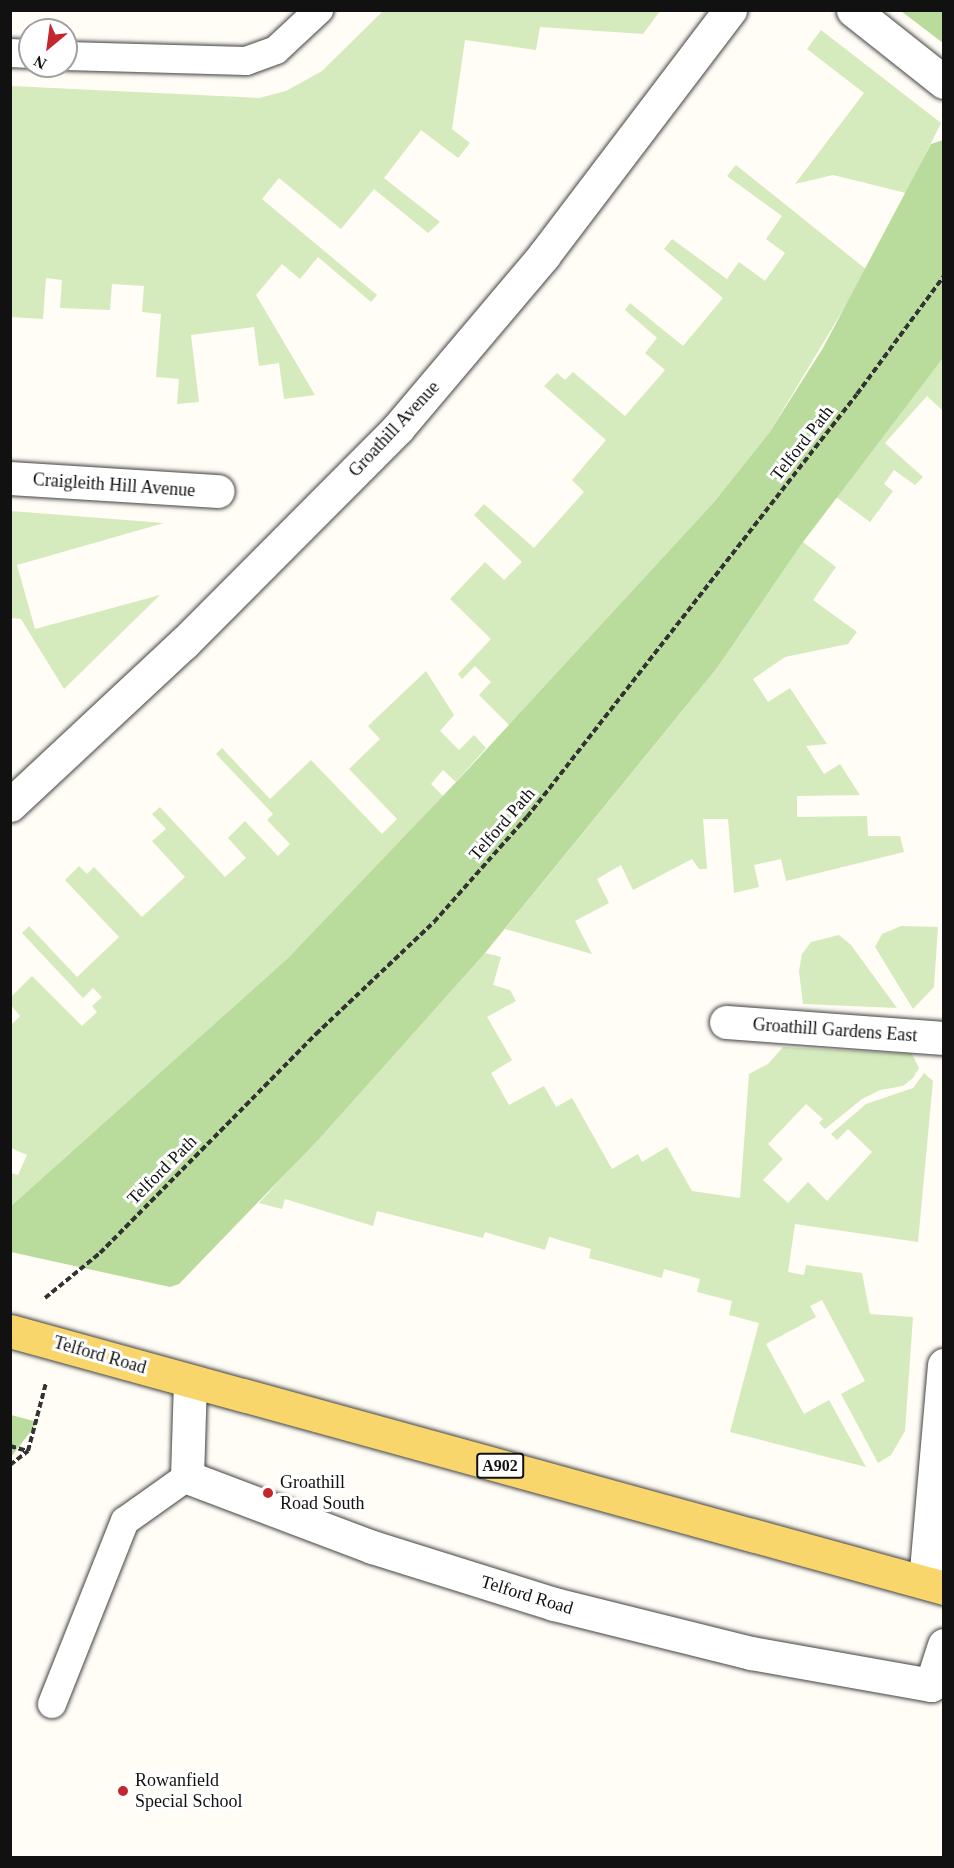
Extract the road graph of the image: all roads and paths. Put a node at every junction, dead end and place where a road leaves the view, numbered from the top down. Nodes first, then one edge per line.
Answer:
1 (319, 10) edge
2 (730, 10) edge
3 (853, 10) edge
4 (78, 56) edge
5 (944, 82) edge
6 (944, 276) edge
7 (10, 478) edge
8 (218, 491) dead end
9 (10, 805) edge
10 (726, 1022) dead end
11 (944, 1038) edge
12 (38, 1305) dead end
13 (10, 1331) edge
14 (56, 1342) junction
15 (944, 1365) edge
16 (190, 1381) junction
17 (10, 1446) edge
18 (28, 1451) junction
19 (10, 1465) edge
20 (188, 1478) junction
21 (934, 1585) edge
22 (944, 1646) edge
23 (52, 1704) dead end

1 - 4 lane
2 - 9 street, Groathill Avenue
3 - 5 street
6 - 12 path, Telford Path
7 - 8 street, Craigleith Hill Avenue
10 - 11 street, Groathill Gardens East
13 - 14 main road, Telford Road / A902
14 - 16 main road, Telford Road / A902
14 - 18 path
15 - 21 street
16 - 20 street
16 - 21 main road, Telford Road / A902
17 - 18 path
18 - 19 path
20 - 22 street, Telford Road
20 - 23 lane

